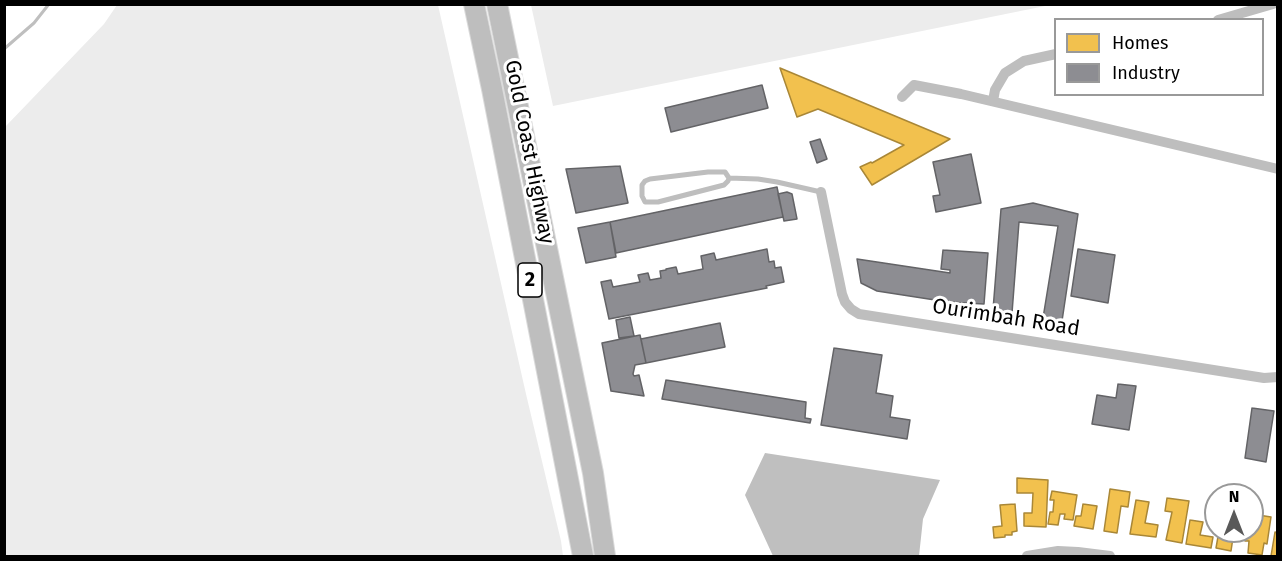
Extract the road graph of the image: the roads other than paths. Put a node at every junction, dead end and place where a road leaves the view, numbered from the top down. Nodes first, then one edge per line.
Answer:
1 (474, 4) edge
2 (498, 4) edge
3 (1273, 4) edge
4 (1225, 18) edge
5 (1054, 54) edge
6 (902, 97) dead end
7 (993, 101) junction
8 (1278, 169) edge
9 (729, 178) junction
10 (821, 192) joint
11 (1278, 377) edge
12 (583, 556) edge
13 (605, 556) edge
14 (1027, 556) edge
15 (1110, 556) edge

1 - 12 highway, Gold Coast Highway / 2
2 - 13 highway, Gold Coast Highway / 2
3 - 4 street
5 - 7 street
6 - 7 street
7 - 8 street
9 - 9 lane
9 - 10 lane
10 - 11 street, Ourimbah Road
14 - 15 street

